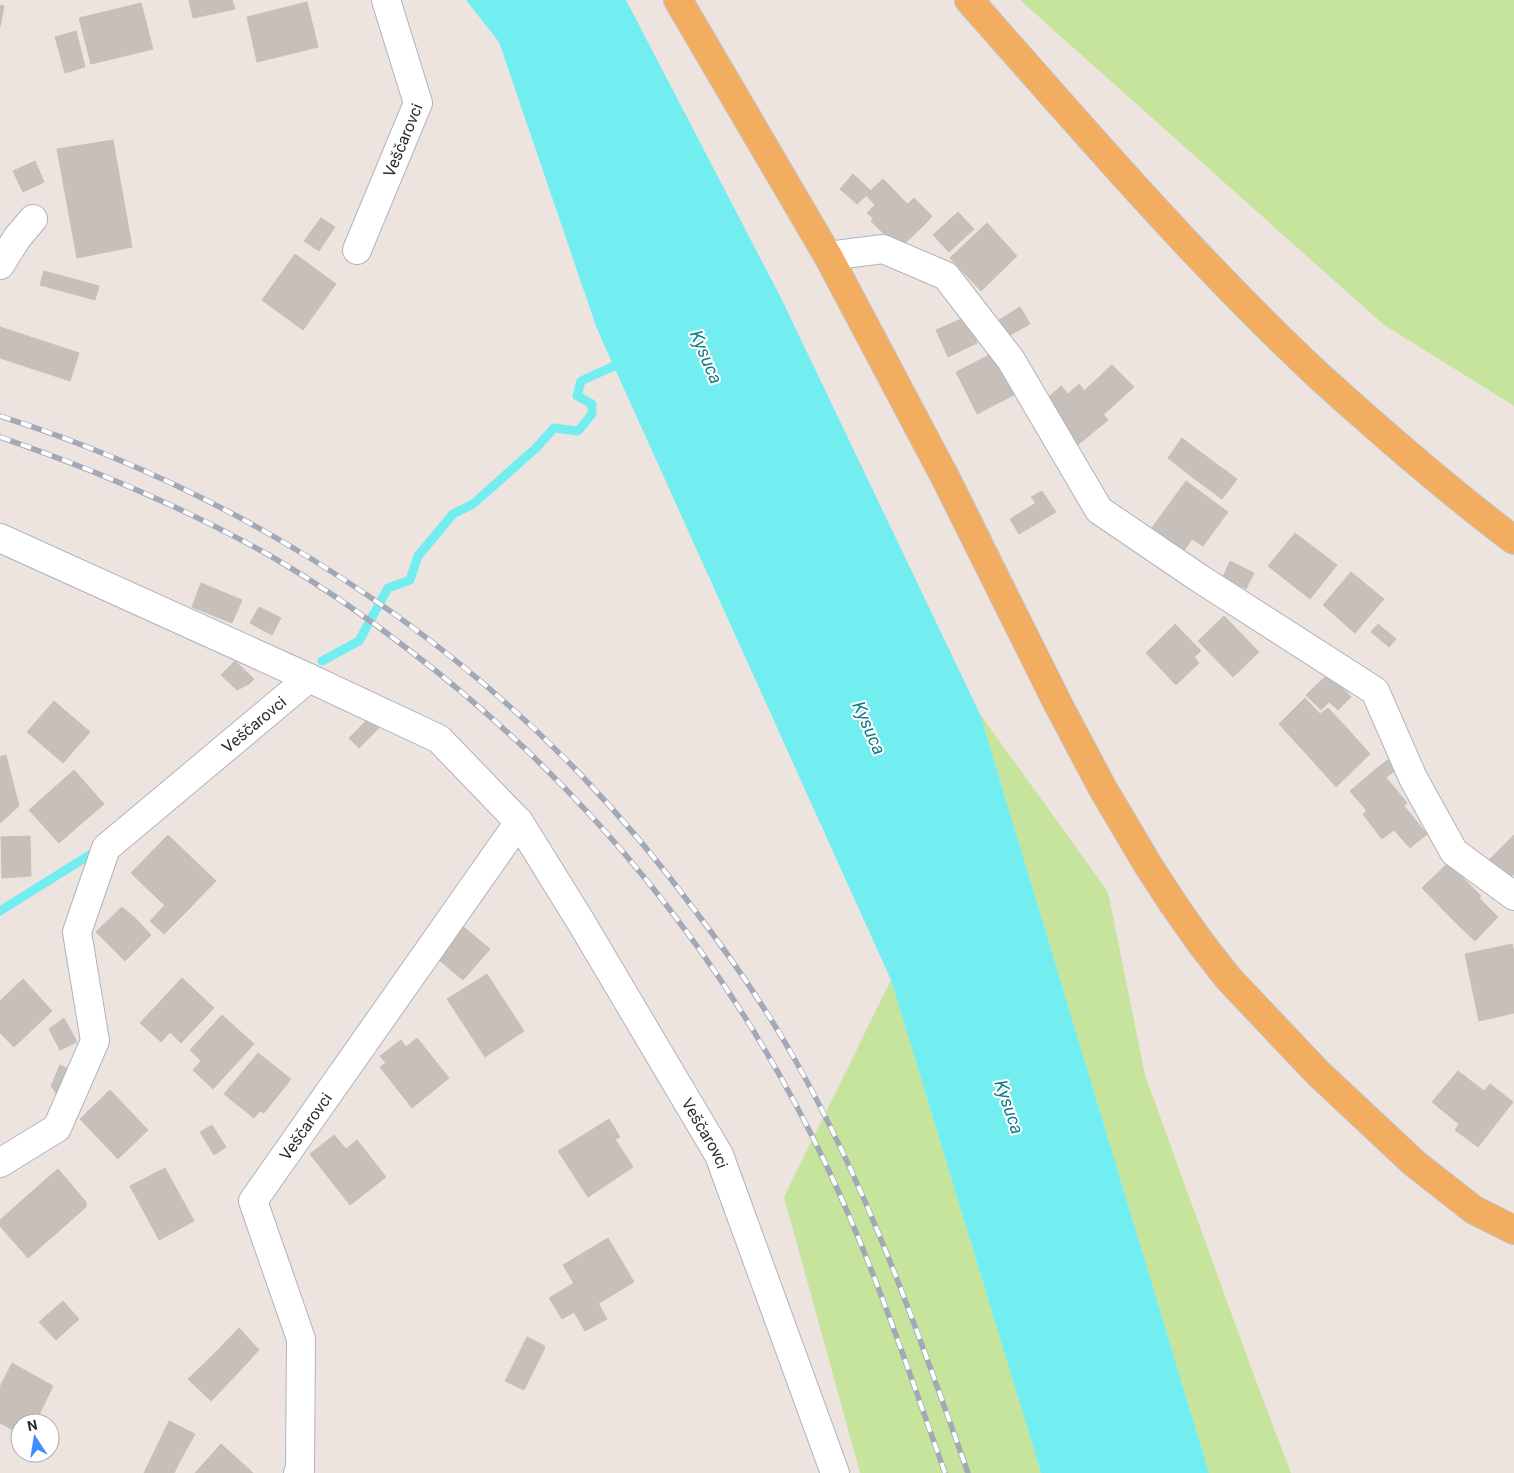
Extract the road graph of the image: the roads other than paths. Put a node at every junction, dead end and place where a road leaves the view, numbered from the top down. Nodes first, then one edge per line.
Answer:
1 (386, 0) edge
2 (678, 0) edge
3 (969, 0) edge
4 (33, 219) dead end
5 (357, 250) dead end
6 (828, 256) junction
7 (0, 265) edge
8 (0, 538) edge
9 (1514, 540) edge
10 (309, 678) junction
11 (519, 822) junction
12 (1514, 896) edge
13 (0, 1163) edge
14 (1513, 1225) edge
15 (298, 1473) edge
16 (835, 1473) edge

1 - 5 street, Veščarovci
2 - 6 main road
3 - 9 main road
4 - 7 street
6 - 12 street
6 - 14 main road
8 - 10 street, Veščarovci
10 - 11 street, Veščarovci
10 - 13 street, Veščarovci
11 - 15 street, Veščarovci
11 - 16 street, Veščarovci

